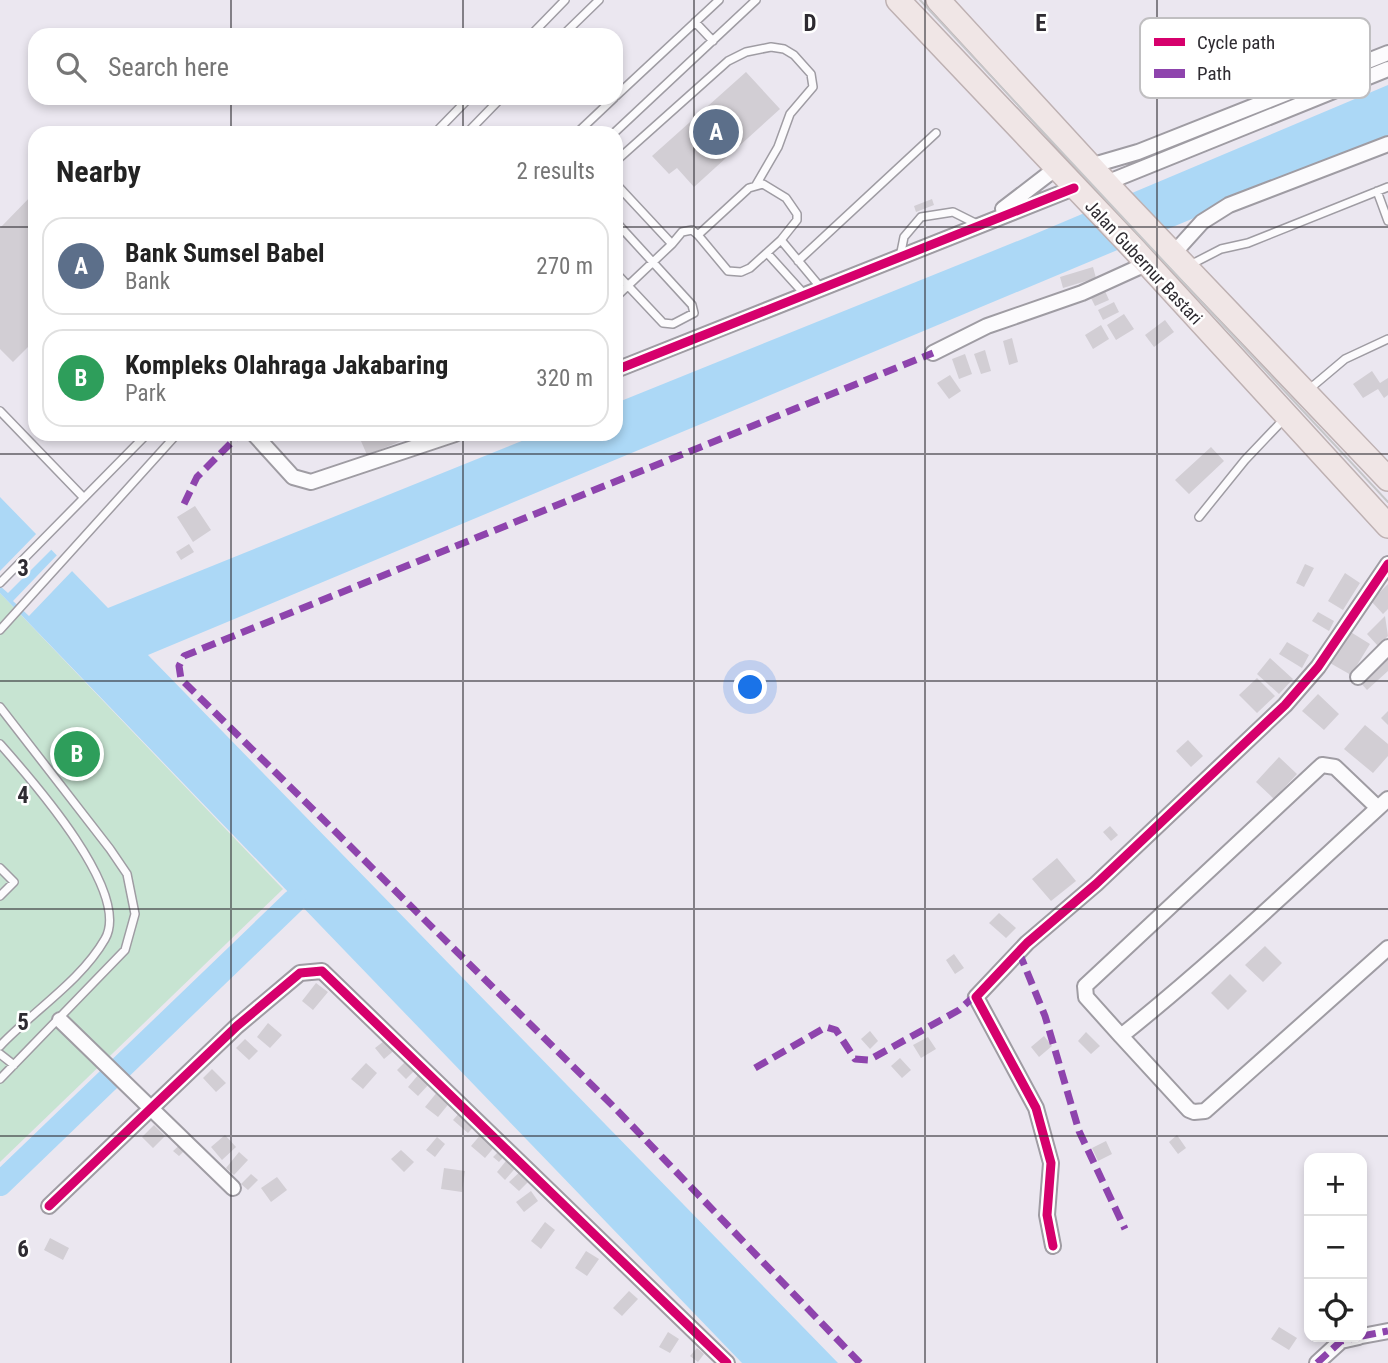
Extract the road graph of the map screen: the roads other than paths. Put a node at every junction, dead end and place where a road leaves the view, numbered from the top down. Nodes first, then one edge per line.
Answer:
1 (565, 0) edge
2 (599, 0) edge
3 (719, 0) edge
4 (756, 0) edge
5 (898, 0) edge
6 (938, 0) edge
7 (695, 22) junction
8 (538, 28) edge
9 (571, 28) edge
10 (713, 41) junction
11 (1388, 53) edge
12 (1370, 60) edge
13 (1388, 69) edge
14 (1370, 76) edge
15 (623, 90) edge
16 (1274, 98) edge
17 (1315, 98) edge
18 (462, 105) edge
19 (493, 105) edge
20 (607, 105) edge
21 (442, 126) edge
22 (474, 126) edge
23 (584, 126) edge
24 (622, 126) edge
25 (936, 133) dead end
26 (1388, 144) edge
27 (623, 155) edge
28 (1055, 169) junction
29 (1105, 182) junction
30 (756, 185) junction
31 (1074, 187) junction
32 (1388, 187) edge
33 (1377, 191) junction
34 (623, 192) edge
35 (1388, 221) edge
36 (984, 222) junction
37 (623, 230) edge
38 (698, 235) junction
39 (781, 240) junction
40 (672, 244) junction
41 (767, 253) junction
42 (1173, 253) junction
43 (1141, 256) junction
44 (900, 257) junction
45 (798, 261) junction
46 (653, 262) junction
47 (623, 281) edge
48 (628, 286) junction
49 (822, 290) junction
50 (623, 291) edge
51 (807, 297) junction
52 (1388, 339) edge
53 (933, 353) dead end
54 (623, 367) edge
55 (1305, 392) junction
56 (0, 411) edge
57 (1287, 416) junction
58 (28, 440) edge
59 (29, 441) edge
60 (140, 441) edge
61 (171, 441) edge
62 (260, 441) edge
63 (434, 441) edge
64 (1388, 479) edge
65 (84, 498) junction
66 (1199, 517) dead end
67 (1388, 526) edge
68 (1388, 564) edge
69 (0, 583) edge
70 (0, 630) edge
71 (1388, 647) edge
72 (1358, 677) dead end
73 (0, 708) edge
74 (0, 744) edge
75 (1383, 803) edge
76 (0, 868) edge
77 (0, 895) edge
78 (1388, 948) edge
79 (60, 1020) junction
80 (1121, 1036) junction
81 (0, 1046) edge
82 (0, 1054) edge
83 (14, 1065) junction
84 (1, 1077) edge
85 (150, 1109) junction
86 (233, 1188) dead end
87 (49, 1206) dead end
88 (1053, 1246) dead end
89 (1388, 1331) edge
90 (1367, 1335) edge
91 (1340, 1342) edge
92 (727, 1363) edge
93 (1317, 1363) edge

1 - 8 lane
2 - 9 lane
3 - 7 lane
4 - 10 lane
5 - 28 highway, Jalan Gubernur Bastari
6 - 29 highway, Jalan Gubernur Bastari
7 - 10 lane
7 - 15 lane
10 - 24 lane
11 - 12 street
13 - 14 street
16 - 29 street
17 - 29 street
18 - 21 lane
19 - 22 lane
20 - 23 lane
25 - 45 lane
26 - 42 street
27 - 30 lane
28 - 31 highway, Jalan Gubernur Bastari
28 - 36 street
29 - 42 highway, Jalan Gubernur Bastari
30 - 38 lane
30 - 39 lane
31 - 36 street
31 - 43 highway, Jalan Gubernur Bastari
32 - 33 lane
33 - 35 lane
33 - 42 lane
34 - 40 lane
36 - 44 street
36 - 44 lane
37 - 46 lane
38 - 40 lane
38 - 41 lane
39 - 41 lane
39 - 45 lane
40 - 46 lane
41 - 51 lane
42 - 55 highway, Jalan Gubernur Bastari
43 - 53 street
43 - 57 highway, Jalan Gubernur Bastari
44 - 49 street
45 - 49 lane
46 - 48 lane
46 - 48 lane
47 - 48 lane
48 - 50 lane
49 - 51 street
51 - 54 street
52 - 55 lane
55 - 64 highway, Jalan Gubernur Bastari
56 - 58 lane
57 - 66 lane
57 - 67 highway, Jalan Gubernur Bastari
59 - 65 lane
60 - 65 lane
61 - 70 lane
62 - 63 street
65 - 69 lane
68 - 88 street
71 - 72 street
73 - 79 lane
74 - 81 lane
75 - 80 street
75 - 80 street
76 - 77 lane
78 - 80 street
79 - 83 lane
79 - 85 street
82 - 83 lane
83 - 84 lane
85 - 86 street
85 - 87 street
85 - 92 street
89 - 90 street
91 - 93 street

